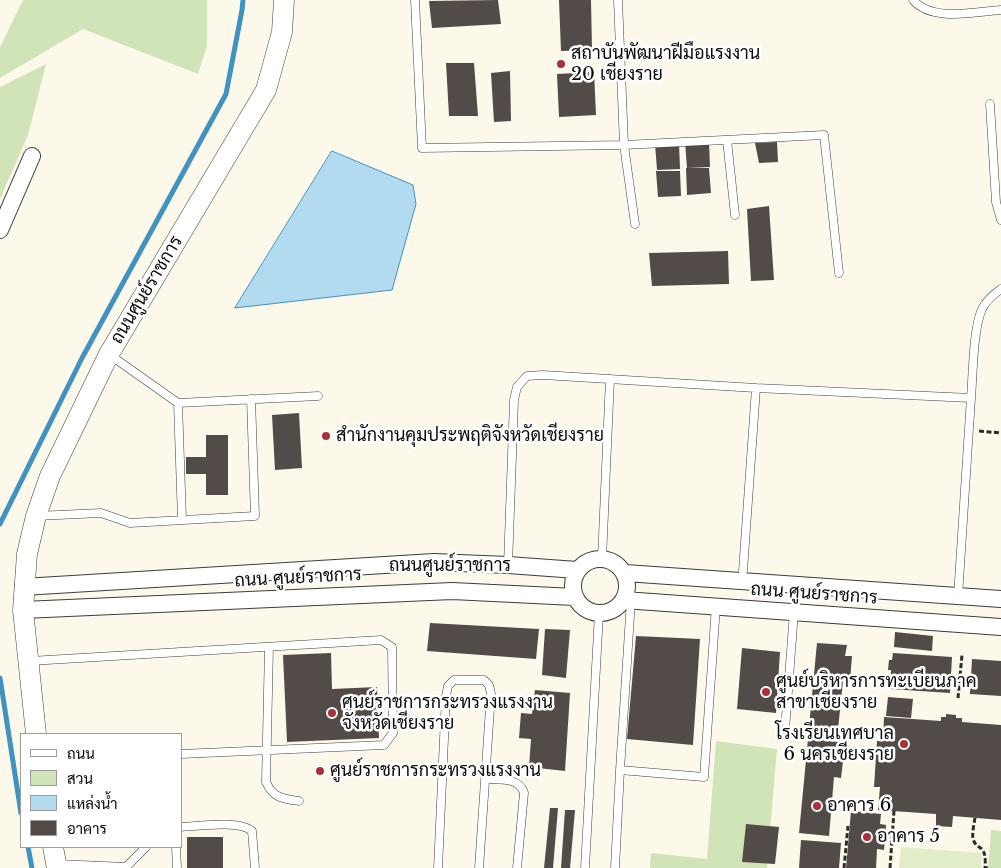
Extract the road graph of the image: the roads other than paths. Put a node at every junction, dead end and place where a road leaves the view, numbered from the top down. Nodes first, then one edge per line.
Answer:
1 (284, 0) edge
2 (415, 0) edge
3 (618, 0) edge
4 (913, 0) edge
5 (1001, 10) edge
6 (990, 104) dead end
7 (727, 140) junction
8 (624, 146) junction
9 (32, 156) dead end
10 (736, 215) dead end
11 (1001, 220) edge
12 (635, 224) dead end
13 (0, 230) edge
14 (839, 273) dead end
15 (1001, 289) edge
16 (109, 354) junction
17 (610, 379) junction
18 (756, 388) junction
19 (318, 396) dead end
20 (971, 398) junction
21 (252, 400) junction
22 (178, 403) junction
23 (36, 516) junction
24 (182, 520) junction
25 (602, 558) junction
26 (508, 565) junction
27 (577, 570) junction
28 (743, 571) dead end
29 (625, 573) junction
30 (23, 587) junction
31 (958, 596) junction
32 (575, 597) junction
33 (1001, 599) edge
34 (627, 600) junction
35 (716, 606) junction
36 (23, 610) junction
37 (794, 612) junction
38 (599, 613) junction
39 (1001, 627) edge
40 (269, 647) junction
41 (27, 661) junction
42 (785, 730) dead end
43 (36, 733) edge
44 (267, 750) junction
45 (182, 754) edge
46 (620, 770) junction
47 (486, 779) junction
48 (299, 801) dead end
49 (182, 827) edge
50 (145, 848) edge
51 (176, 848) edge
52 (55, 860) edge
53 (126, 867) edge
54 (177, 868) edge
55 (255, 868) edge
56 (438, 868) edge
57 (479, 868) edge
58 (517, 868) edge
59 (584, 868) edge
60 (615, 868) edge

1 - 16 street, ถนนศูนย์ราชการ
2 - 8 lane
3 - 8 lane
4 - 5 lane
6 - 11 lane
7 - 8 lane
7 - 10 lane
7 - 14 lane
8 - 12 lane
9 - 13 street
15 - 20 lane
16 - 22 lane
16 - 23 street, ถนนศูนย์ราชการ
17 - 18 lane
17 - 25 lane
17 - 26 lane
18 - 20 lane
18 - 28 lane
19 - 21 lane
20 - 31 lane
21 - 22 lane
21 - 24 lane
22 - 24 lane
23 - 24 lane
23 - 30 street, ถนนศูนย์ราชการ
25 - 27 street
25 - 29 street
26 - 27 street, ถนนศูนย์ราชการ
26 - 30 street, ถนนศูนย์ราชการ
27 - 32 street
29 - 31 street, ถนน ศูนย์ราชการ
29 - 34 street
30 - 36 street, ถนนศูนย์ราชการ
31 - 33 street, ถนน ศูนย์ราชการ
32 - 36 street, ถนน ศูนย์ราชการ
32 - 38 street
34 - 35 street, ถนน ศูนย์ราชการ
34 - 38 street
34 - 46 lane
35 - 37 street, ถนน ศูนย์ราชการ
35 - 46 lane
36 - 41 street, ถนนศูนย์ราชการ
37 - 39 street, ถนน ศูนย์ราชการ
37 - 42 lane
38 - 59 lane
40 - 41 lane
40 - 44 lane
40 - 44 lane
41 - 43 street, ถนนศูนย์ราชการ
44 - 45 lane
44 - 48 lane
46 - 60 lane
47 - 56 lane
47 - 57 lane
47 - 58 lane
49 - 55 lane
50 - 53 lane
51 - 54 lane
52 - 53 lane

